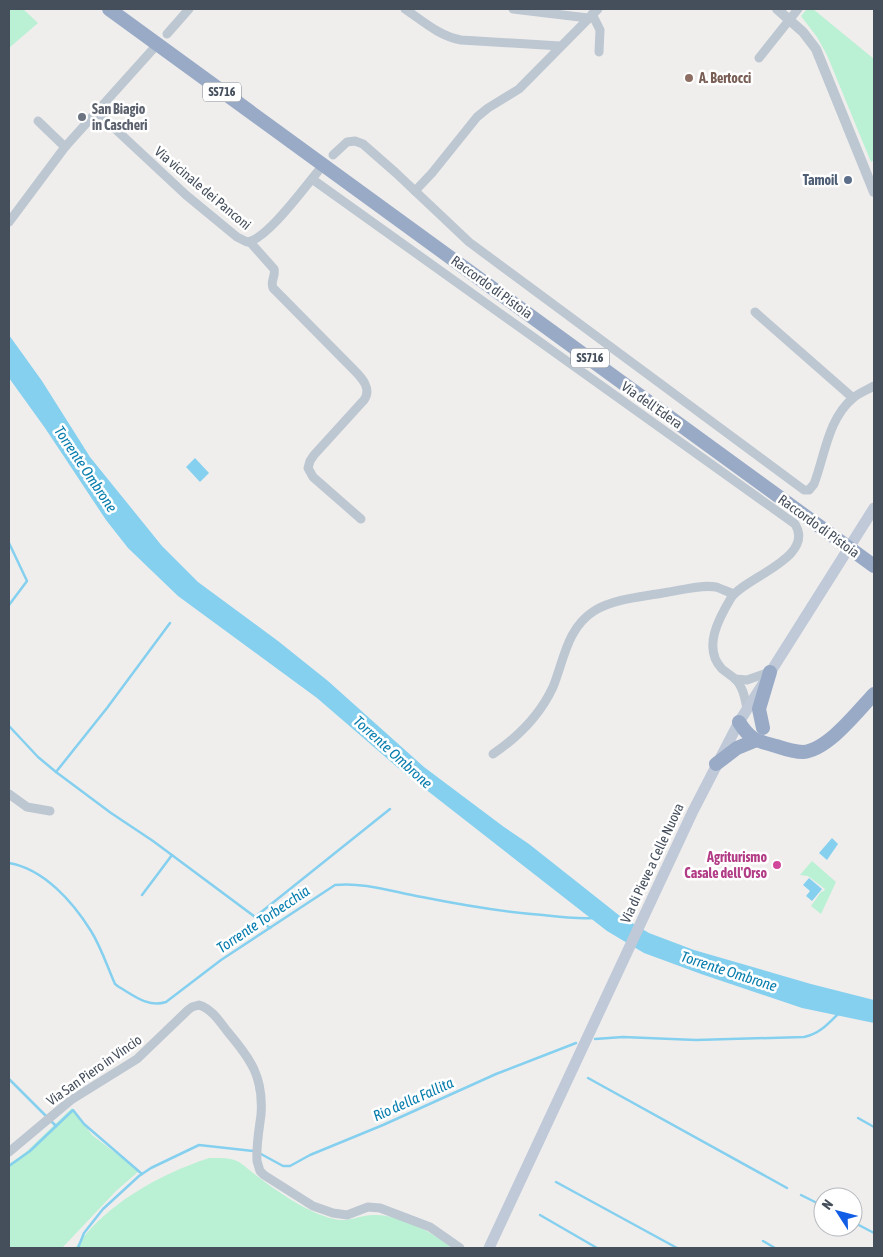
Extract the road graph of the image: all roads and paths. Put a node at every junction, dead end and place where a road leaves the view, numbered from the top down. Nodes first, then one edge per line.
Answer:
1 (109, 9) edge
2 (124, 9) edge
3 (189, 9) edge
4 (405, 9) edge
5 (513, 9) edge
6 (777, 9) edge
7 (798, 9) edge
8 (593, 14) edge
9 (789, 19) junction
10 (167, 34) dead end
11 (560, 46) junction
12 (154, 48) dead end
13 (599, 52) dead end
14 (759, 58) dead end
15 (97, 112) junction
16 (38, 121) dead end
17 (65, 147) junction
18 (333, 154) dead end
19 (320, 169) dead end
20 (312, 179) junction
21 (415, 191) junction
22 (874, 192) edge
23 (9, 222) edge
24 (250, 242) junction
25 (755, 312) dead end
26 (874, 386) edge
27 (853, 398) junction
28 (874, 508) edge
29 (361, 519) dead end
30 (874, 555) edge
31 (874, 566) edge
32 (734, 594) junction
33 (770, 672) junction
34 (735, 679) junction
35 (874, 694) edge
36 (747, 709) junction
37 (739, 722) junction
38 (763, 728) junction
39 (754, 740) junction
40 (786, 749) junction
41 (493, 754) dead end
42 (716, 764) junction
43 (9, 794) edge
44 (50, 812) dead end
45 (9, 1152) edge
46 (460, 1248) edge
47 (488, 1248) edge

1 - 31 highway, Raccordo di Pistoia / SS716
2 - 30 highway, Raccordo di Pistoia / SS716
3 - 10 street
4 - 11 street
5 - 8 street
6 - 9 street
7 - 9 street
8 - 11 street
8 - 13 street
9 - 14 street
9 - 22 street
11 - 21 street
12 - 15 street
15 - 17 street
15 - 24 street, Via vicinale dei Panconi
16 - 17 street
17 - 23 street
18 - 21 street
19 - 20 street, Via vicinale dei Panconi
20 - 24 street, Via vicinale dei Panconi
20 - 32 street, Via dell'Edera
21 - 27 street, Via dell'Edera
24 - 29 street
25 - 27 street
26 - 27 street
28 - 33 main road, Via di Pieve a Celle Nuova
32 - 34 street
32 - 41 street
33 - 34 street
33 - 36 main road, Via di Pieve a Celle Nuova
33 - 38 highway
34 - 36 street
35 - 40 highway
36 - 37 main road, Via di Pieve a Celle Nuova
37 - 38 highway
37 - 39 highway
37 - 42 main road, Via di Pieve a Celle Nuova
38 - 40 highway
39 - 40 highway
39 - 42 highway
42 - 47 main road, Via di Pieve a Celle Nuova
43 - 44 street
45 - 46 street, Via San Piero in Vincio

